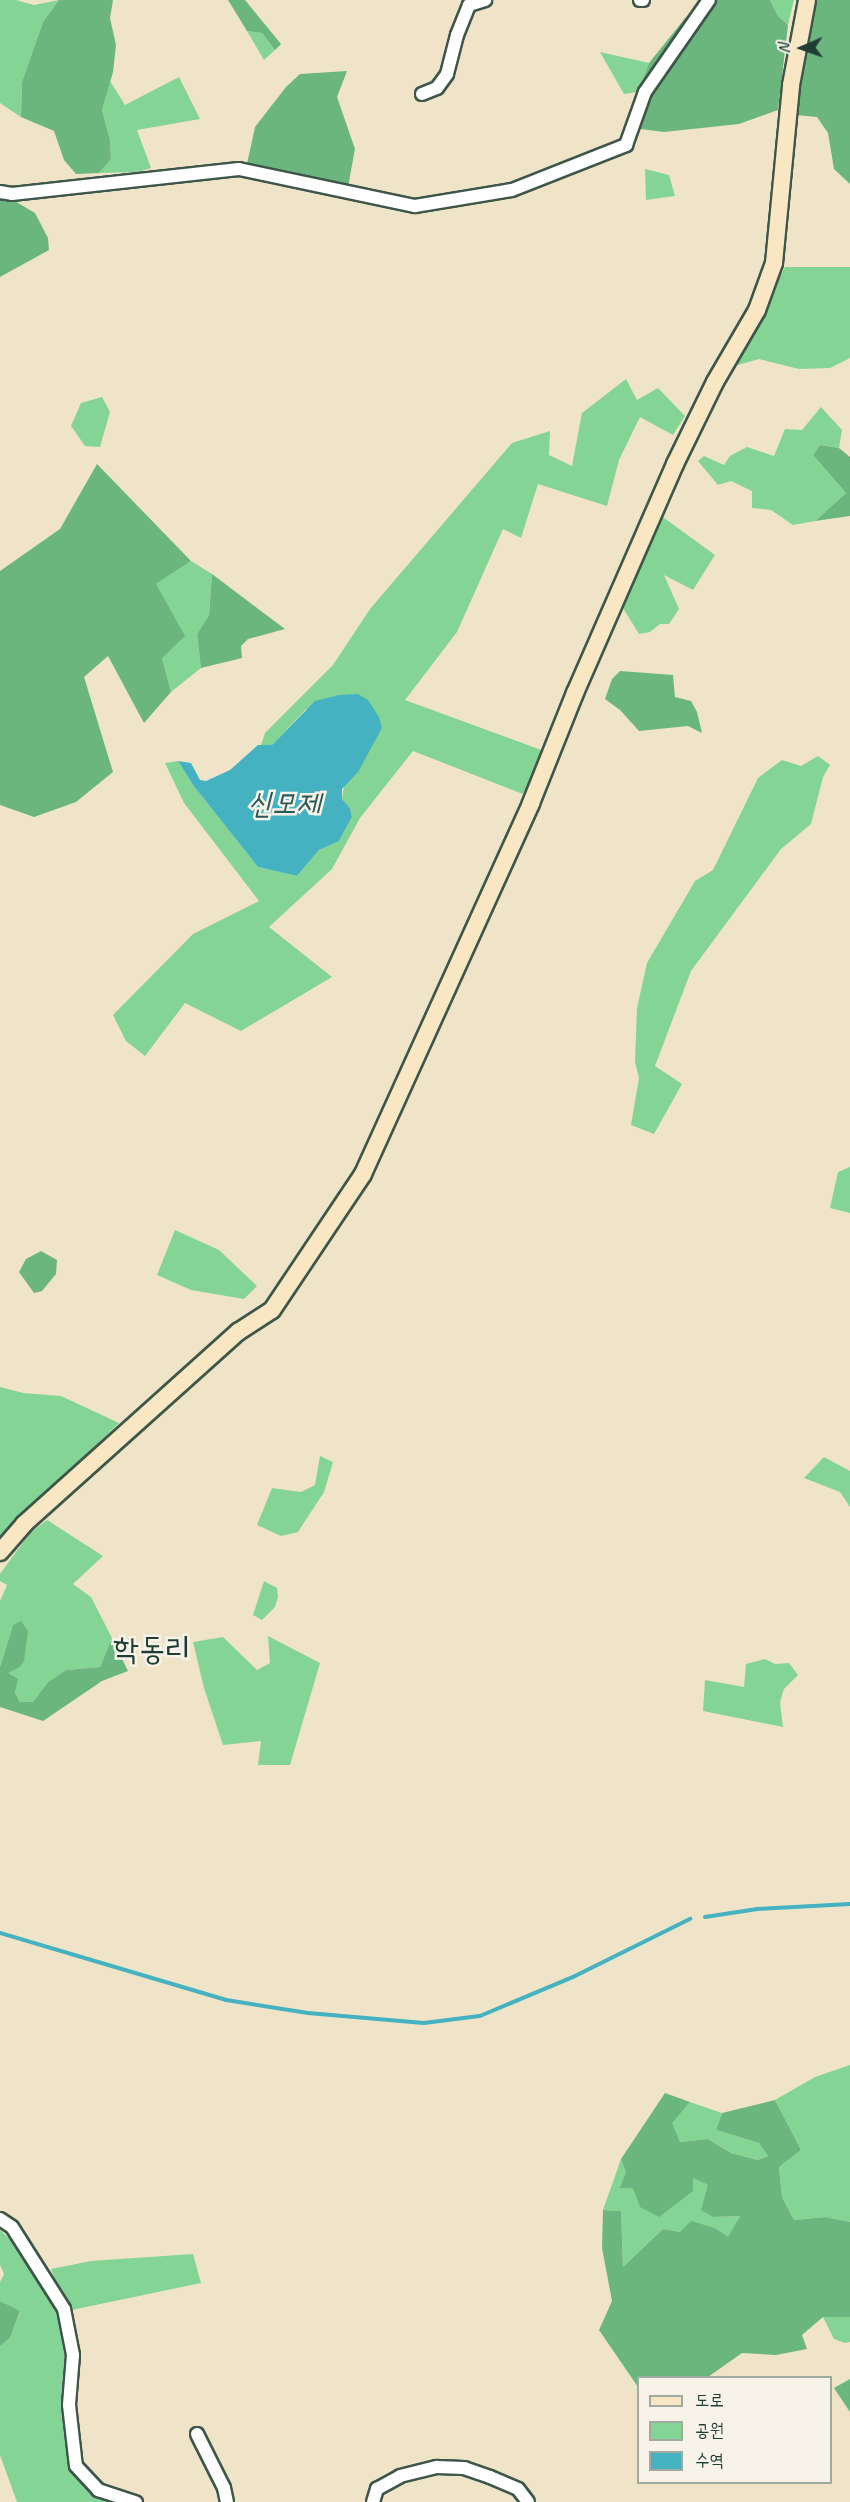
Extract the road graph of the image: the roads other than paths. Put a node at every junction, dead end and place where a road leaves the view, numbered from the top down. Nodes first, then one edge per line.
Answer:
1 (485, 0) edge
2 (709, 0) edge
3 (807, 0) edge
4 (422, 94) dead end
5 (0, 192) edge
6 (0, 1552) edge
7 (0, 2219) edge
8 (196, 2434) dead end
9 (136, 2502) edge
10 (227, 2502) edge
11 (373, 2502) edge
12 (528, 2502) edge

1 - 4 street
2 - 5 street
3 - 6 street
7 - 9 street
8 - 10 street
11 - 12 street

